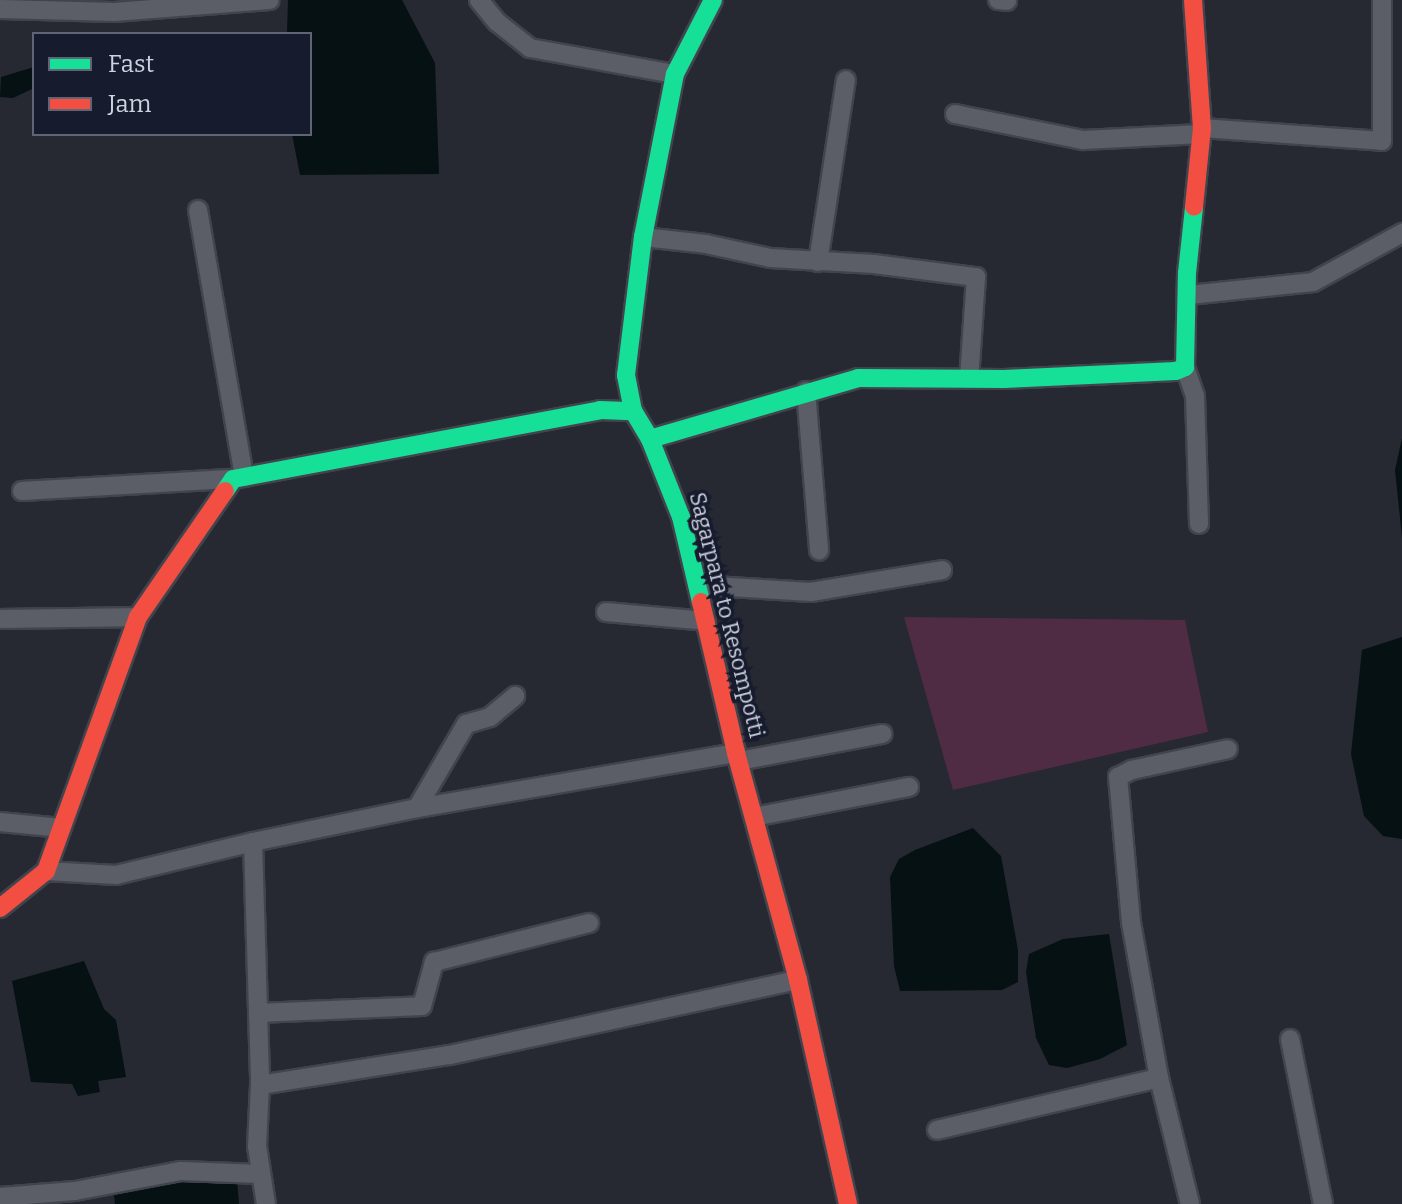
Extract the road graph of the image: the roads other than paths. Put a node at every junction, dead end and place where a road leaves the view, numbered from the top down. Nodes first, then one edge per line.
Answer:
1 (270, 0) edge
2 (479, 0) edge
3 (713, 0) edge
4 (1193, 0) edge
5 (1382, 0) edge
6 (0, 9) edge
7 (675, 74) junction
8 (846, 80) dead end
9 (955, 114) dead end
10 (1402, 116) edge
11 (1382, 118) junction
12 (1201, 131) junction
13 (198, 210) dead end
14 (1402, 233) edge
15 (643, 237) junction
16 (818, 262) junction
17 (1189, 295) junction
18 (1185, 367) junction
19 (969, 379) junction
20 (806, 391) junction
21 (633, 411) junction
22 (650, 439) junction
23 (239, 478) junction
24 (22, 491) dead end
25 (1199, 524) dead end
26 (819, 550) dead end
27 (942, 570) dead end
28 (697, 585) junction
29 (606, 612) dead end
30 (138, 617) junction
31 (0, 619) edge
32 (706, 621) junction
33 (515, 696) dead end
34 (882, 734) dead end
35 (1228, 749) dead end
36 (738, 757) junction
37 (909, 787) dead end
38 (417, 808) junction
39 (754, 817) junction
40 (0, 822) edge
41 (62, 828) junction
42 (253, 842) junction
43 (46, 871) junction
44 (0, 908) edge
45 (589, 923) dead end
46 (798, 980) junction
47 (258, 1013) junction
48 (1290, 1039) dead end
49 (1159, 1078) junction
50 (260, 1085) junction
51 (937, 1130) dead end
52 (261, 1174) junction
53 (0, 1197) edge
54 (266, 1204) edge
55 (848, 1204) edge
56 (1190, 1204) edge
57 (1323, 1204) edge

1 - 6 street
2 - 7 street
3 - 7 street, Sagarpara to Resompotti
4 - 12 street
5 - 11 street
7 - 15 street, Sagarpara to Resompotti
8 - 16 street
9 - 12 street
10 - 11 street
11 - 12 street
12 - 17 street
13 - 23 street
14 - 17 street
15 - 16 street
15 - 21 street, Sagarpara to Resompotti
16 - 19 street
17 - 18 street
18 - 19 street
18 - 25 street
19 - 20 street
20 - 22 street
20 - 26 street
21 - 22 street, Sagarpara to Resompotti
21 - 23 street
22 - 28 street, Sagarpara to Resompotti
23 - 24 street
23 - 30 street
27 - 28 street
28 - 32 street, Sagarpara to Resompotti
29 - 32 street
30 - 31 street
30 - 41 street
32 - 36 street, Sagarpara to Resompotti
33 - 38 street
34 - 36 street
35 - 49 street
36 - 38 street
36 - 39 street, Sagarpara to Resompotti
37 - 39 street
38 - 42 street
39 - 46 street, Sagarpara to Resompotti
40 - 41 street
41 - 43 street
42 - 43 street
42 - 47 street
43 - 44 street
45 - 47 street
46 - 50 street
46 - 55 street, Sagarpara to Resompotti
47 - 50 street
48 - 57 street
49 - 51 street
49 - 56 street
50 - 52 street
52 - 53 street
52 - 54 street

